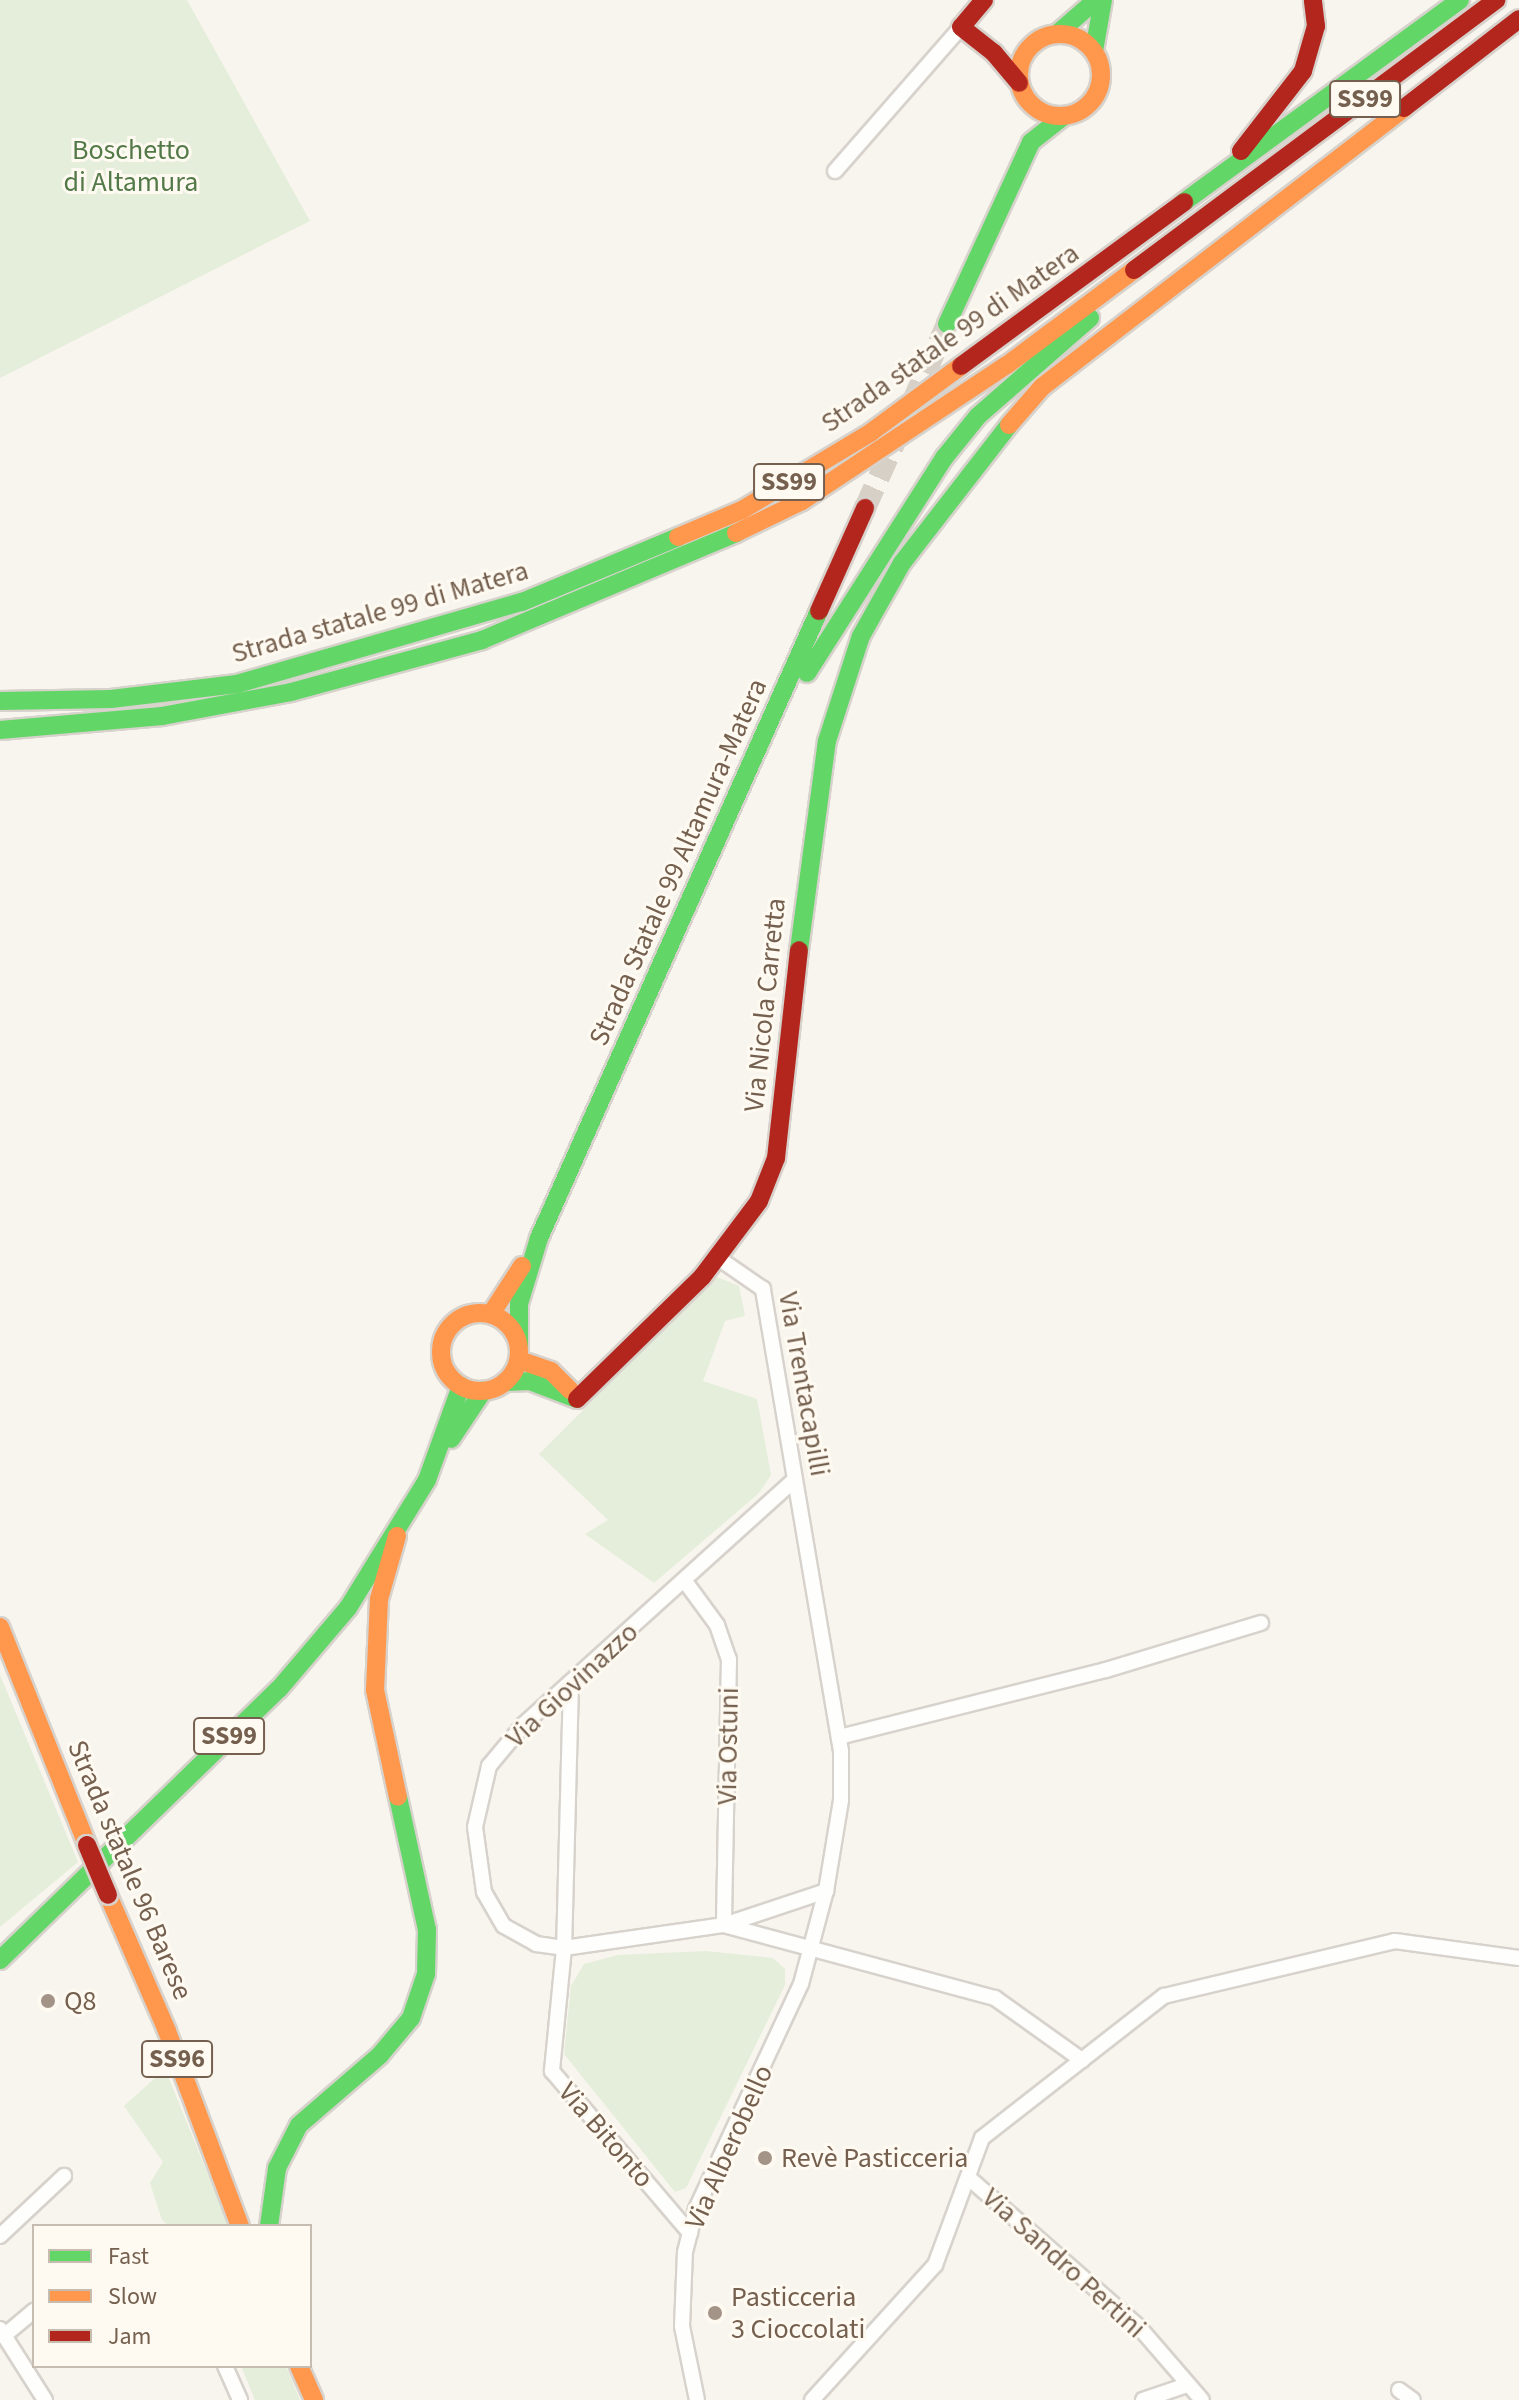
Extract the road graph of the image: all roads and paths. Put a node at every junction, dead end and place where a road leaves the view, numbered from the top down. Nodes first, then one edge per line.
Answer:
1 (984, 0) edge
2 (1096, 0) edge
3 (1103, 0) edge
4 (1313, 0) edge
5 (1460, 0) edge
6 (1496, 0) edge
7 (1519, 19) edge
8 (961, 27) junction
9 (1058, 33) junction
10 (1094, 51) junction
11 (994, 53) junction
12 (1022, 57) junction
13 (1019, 83) junction
14 (1027, 100) junction
15 (1064, 116) junction
16 (1031, 142) junction
17 (835, 171) dead end
18 (1234, 197) junction
19 (1190, 202) junction
20 (947, 324) tunnel mouth
21 (865, 508) tunnel mouth
22 (0, 701) edge
23 (0, 730) edge
24 (751, 771) junction
25 (539, 1238) junction
26 (718, 1258) junction
27 (491, 1314) junction
28 (519, 1352) junction
29 (505, 1382) junction
30 (461, 1386) junction
31 (483, 1391) junction
32 (577, 1399) junction
33 (435, 1464) junction
34 (793, 1481) junction
35 (397, 1536) junction
36 (684, 1580) junction
37 (1261, 1623) dead end
38 (0, 1627) edge
39 (0, 1635) edge
40 (17, 1668) junction
41 (571, 1683) junction
42 (839, 1737) junction
43 (826, 1891) junction
44 (41, 1920) junction
45 (724, 1925) junction
46 (0, 1942) edge
47 (564, 1948) junction
48 (810, 1949) junction
49 (1519, 1958) edge
50 (0, 1960) edge
51 (1082, 2060) junction
52 (64, 2176) dead end
53 (970, 2179) junction
54 (239, 2224) edge
55 (269, 2224) edge
56 (690, 2233) junction
57 (0, 2236) edge
58 (32, 2312) edge
59 (3, 2332) edge
60 (226, 2368) edge
61 (300, 2368) edge
62 (1187, 2385) junction
63 (1399, 2390) dead end
64 (45, 2400) edge
65 (240, 2400) edge
66 (314, 2400) edge
67 (697, 2400) edge
68 (812, 2400) edge
69 (1143, 2400) edge
70 (1202, 2400) edge
71 (1413, 2400) edge

1 - 8 main road
2 - 9 main road
3 - 10 main road
4 - 19 main road
5 - 19 main road, Strada statale 99 di Matera / SS99
6 - 18 main road, SS99
7 - 26 main road, Via Nicola Carretta
8 - 11 main road
8 - 17 street
9 - 10 main road
9 - 12 main road
10 - 15 main road
11 - 12 main road
11 - 13 main road
12 - 13 main road
13 - 14 main road
14 - 15 main road
14 - 16 main road
15 - 16 main road, Strada statale 99 di Matera
16 - 20 main road, Strada statale 99 di Matera
18 - 23 main road, Strada statale 99 di Matera / SS99
18 - 24 main road
19 - 22 main road, Strada statale 99 di Matera / SS99
21 - 24 main road, Strada Statale 99 Altamura-Matera / SS99
24 - 25 main road, Strada Statale 99 Altamura-Matera / SS99
25 - 27 main road, Strada Statale 99 Altamura-Matera / SS99
25 - 28 main road, Strada Statale 99 Altamura-Matera / SS99
26 - 32 main road
26 - 34 street, Via Trentacapilli
27 - 28 main road
27 - 30 main road
28 - 29 main road
28 - 32 main road
29 - 31 main road
29 - 32 main road
30 - 31 main road
30 - 33 main road, SS99
31 - 33 main road, SS99
33 - 35 main road, SS99
34 - 36 street, Via Giovinazzo
34 - 42 street, Via Trentacapilli
35 - 44 main road, SS99
35 - 55 main road
36 - 41 street, Via Giovinazzo
36 - 45 street, Via Ostuni
37 - 42 street
38 - 40 main road, Strada statale 96 Barese / SS96
39 - 40 main road
40 - 54 main road, Strada statale 96 Barese / SS96, bridge
41 - 47 street, Via Bitonto
41 - 47 street, Via Giovinazzo
42 - 43 street, Via Trentacapilli
43 - 45 street
43 - 48 street, Via Trentacapilli
44 - 46 main road
44 - 50 main road, SS99
45 - 47 street
45 - 48 street
47 - 56 street, Via Bitonto
48 - 51 street
48 - 56 street, Via Alberobello
49 - 51 street
51 - 53 street
52 - 57 street
53 - 62 street, Via Sandro Pertini
53 - 68 street
56 - 67 street, Via Alberobello
58 - 59 street
59 - 64 street
60 - 65 street
61 - 66 main road
62 - 69 street
62 - 70 street, Via Sandro Pertini
63 - 71 street

